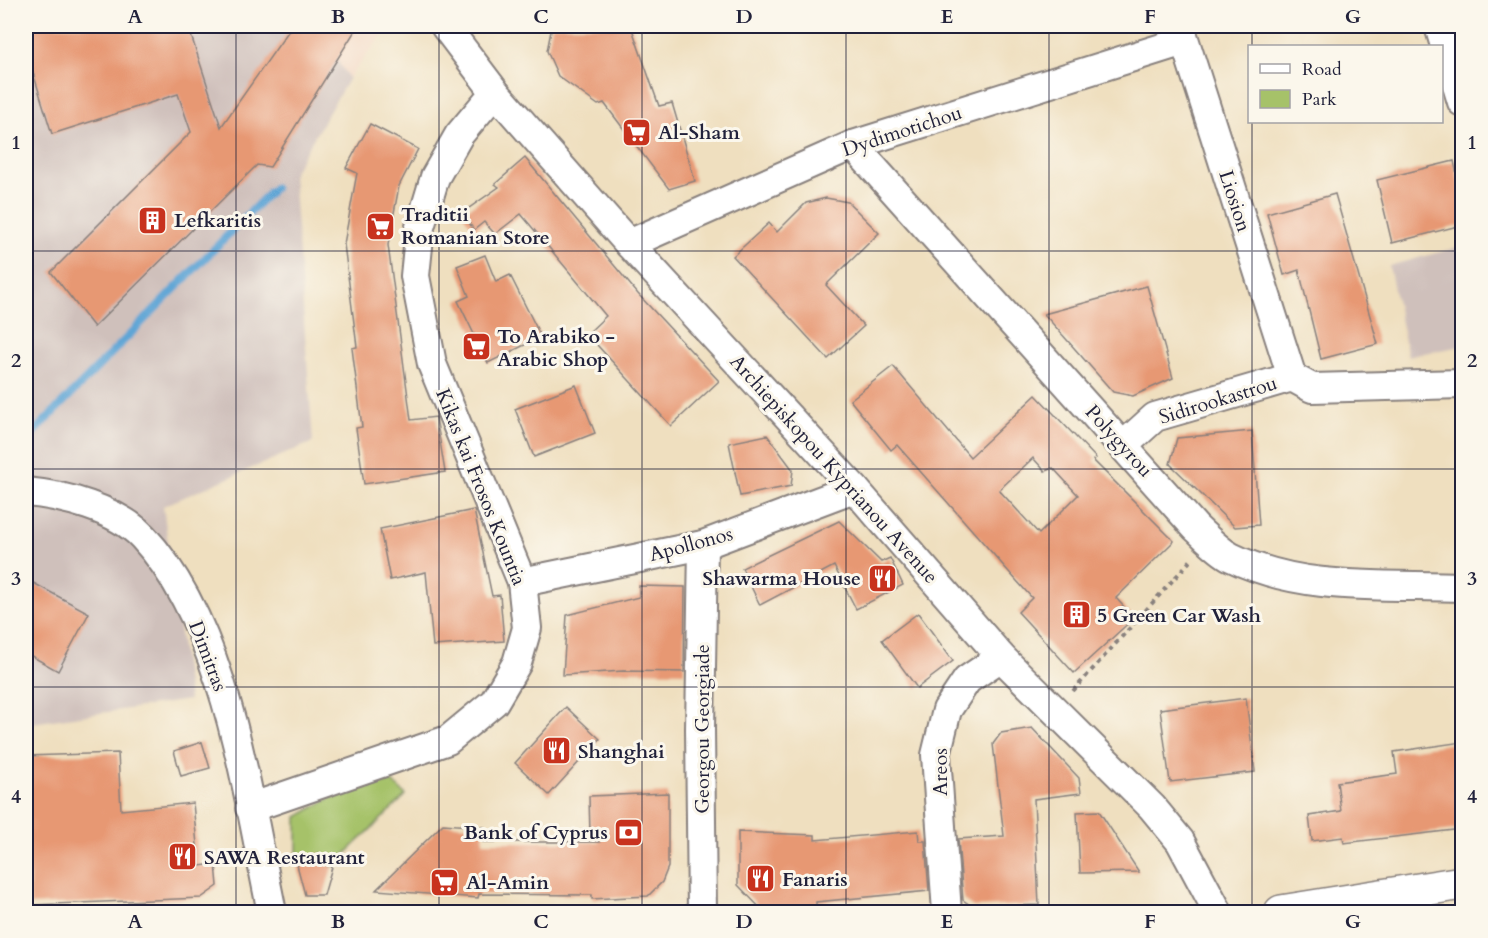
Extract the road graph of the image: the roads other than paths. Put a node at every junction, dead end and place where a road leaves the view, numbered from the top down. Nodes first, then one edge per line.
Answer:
1 (444, 26) edge
2 (1440, 26) edge
3 (1182, 33) edge
4 (495, 93) junction
5 (1462, 102) edge
6 (853, 145) junction
7 (629, 244) junction
8 (1292, 377) junction
9 (1462, 384) edge
10 (1124, 446) junction
11 (854, 488) junction
12 (26, 492) edge
13 (703, 545) junction
14 (522, 582) junction
15 (1462, 587) edge
16 (1000, 657) junction
17 (250, 808) junction
18 (1462, 883) edge
19 (272, 912) edge
20 (702, 912) edge
21 (947, 912) edge
22 (1218, 912) edge
23 (1281, 912) edge

1 - 4 street, Archiepiskopou Kyprianou Avenue
2 - 5 street
3 - 6 street, Dydimotichou
3 - 8 street, Liosion
4 - 7 street, Archiepiskopou Kyprianou Avenue
4 - 14 street, Kikas kai Frosos Kountia
6 - 7 street, Dydimotichou
6 - 10 street, Polygyrou
7 - 11 street, Archiepiskopou Kyprianou Avenue
8 - 9 street, Sidirookastrou
8 - 10 street, Sidirookastrou
10 - 15 street, Polygyrou
11 - 13 street, Apollonos
11 - 16 street, Archiepiskopou Kyprianou Avenue
12 - 17 street, Dimitras
13 - 14 street, Apollonos
13 - 20 street, Georgou Georgiade
14 - 17 street, Kikas kai Frosos Kountia
16 - 21 street, Areos
16 - 22 street, Archiepiskopou Kyprianou Avenue
17 - 19 street, Dimitras
18 - 23 main road

